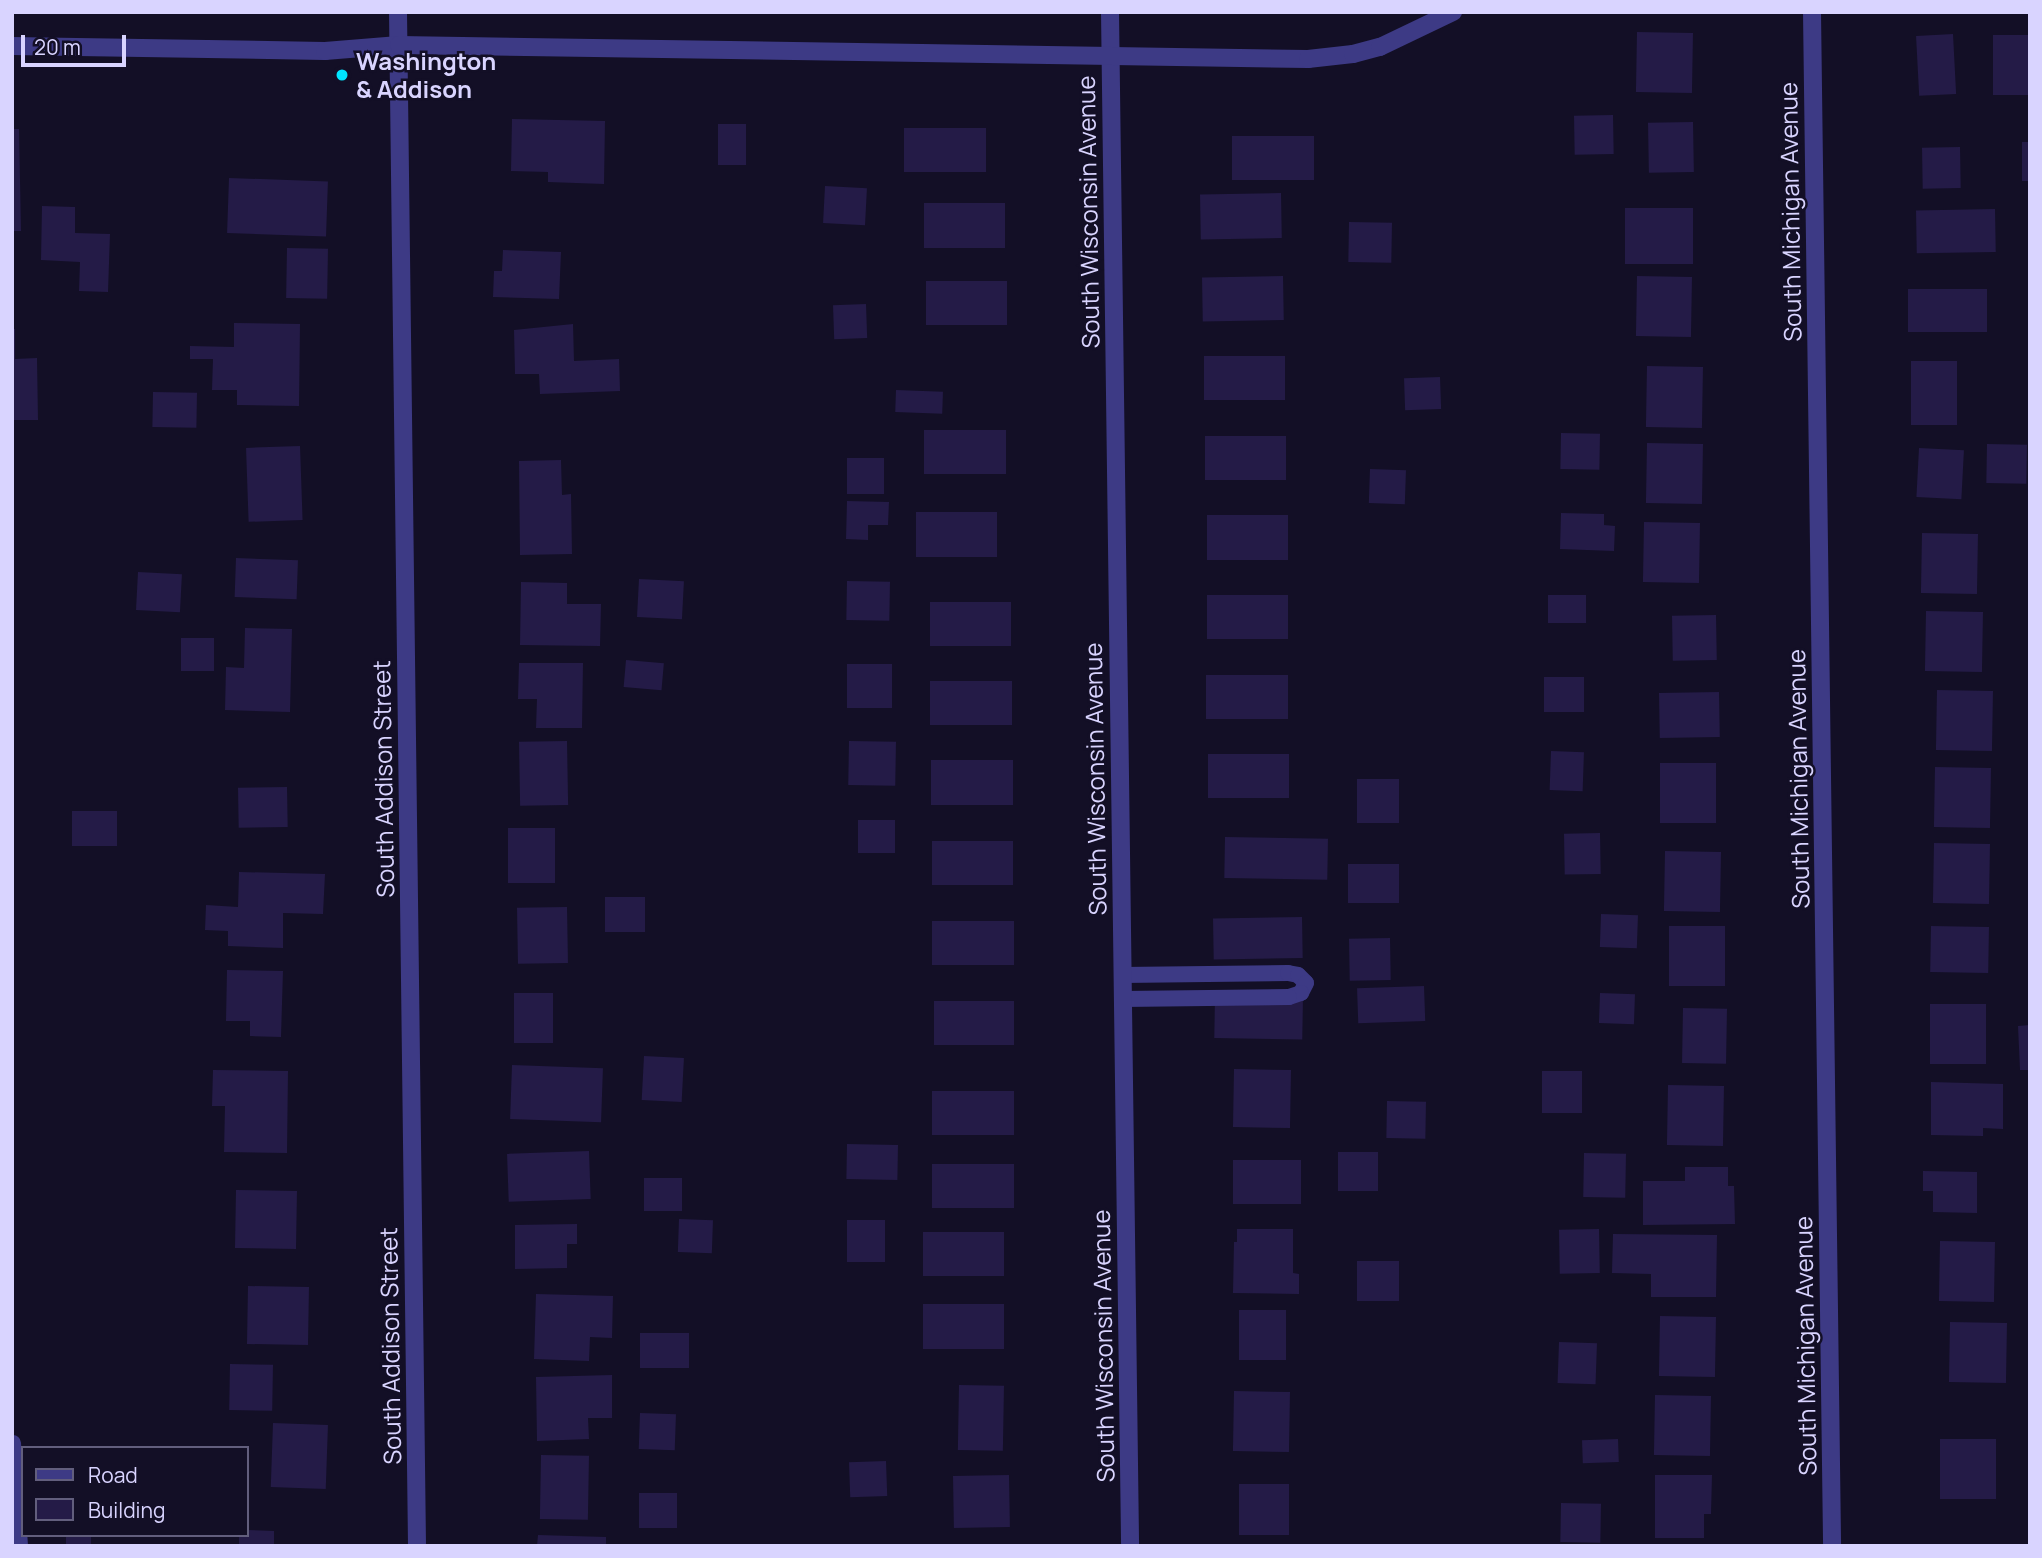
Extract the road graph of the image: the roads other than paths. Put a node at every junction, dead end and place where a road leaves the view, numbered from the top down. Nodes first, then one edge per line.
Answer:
1 (398, 12) edge
2 (1110, 12) edge
3 (1453, 12) edge
4 (1812, 12) edge
5 (399, 45) junction
6 (12, 46) edge
7 (1111, 56) junction
8 (1122, 975) junction
9 (1123, 999) junction
10 (13, 1443) edge
11 (20, 1546) edge
12 (417, 1546) edge
13 (1130, 1546) edge
14 (1832, 1546) edge

1 - 5 street, South Addison Street
2 - 7 street, South Wisconsin Avenue
3 - 7 street
4 - 14 street, South Michigan Avenue
5 - 6 street
5 - 7 street
5 - 12 street, South Addison Street
7 - 8 street, South Wisconsin Avenue
8 - 9 street, South Wisconsin Avenue
8 - 9 lane
9 - 13 street, South Wisconsin Avenue
10 - 11 lane

